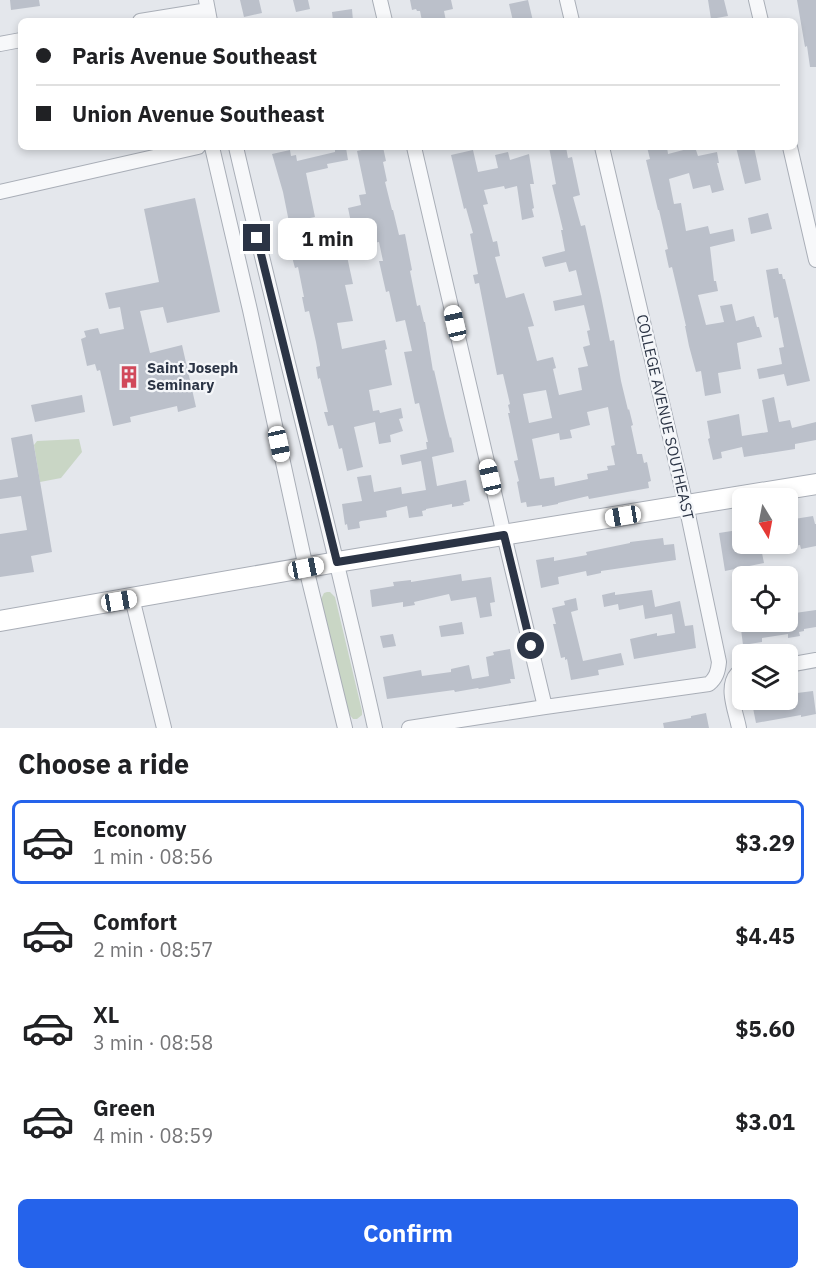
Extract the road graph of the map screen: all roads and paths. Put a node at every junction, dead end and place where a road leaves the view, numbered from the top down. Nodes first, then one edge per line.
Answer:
1 (177, 0) edge
2 (380, 0) edge
3 (567, 0) edge
4 (756, 0) edge
5 (208, 10) edge
6 (182, 18) edge
7 (384, 18) edge
8 (571, 18) edge
9 (760, 18) edge
10 (18, 41) edge
11 (0, 44) edge
12 (185, 150) edge
13 (213, 150) edge
14 (237, 150) edge
15 (415, 150) edge
16 (603, 150) edge
17 (791, 150) edge
18 (0, 192) edge
19 (816, 260) edge
20 (273, 306) junction
21 (250, 310) junction
22 (816, 484) edge
23 (686, 505) junction
24 (504, 535) junction
25 (337, 562) junction
26 (306, 568) junction
27 (132, 598) junction
28 (0, 621) edge
29 (816, 660) edge
30 (798, 663) edge
31 (545, 706) junction
32 (736, 710) edge
33 (164, 728) edge
34 (345, 728) edge
35 (375, 728) edge
36 (409, 728) edge
37 (739, 728) edge

1 - 6 street
2 - 7 street
3 - 8 street
4 - 9 street
5 - 6 street
10 - 11 street
12 - 18 street
13 - 21 street
14 - 20 street
15 - 24 street
16 - 23 street, COLLEGE AVENUE SOUTHEAST
17 - 19 street
20 - 21 street
20 - 25 street
21 - 26 street
22 - 23 main road
23 - 24 main road
23 - 31 street, COLLEGE AVENUE SOUTHEAST
24 - 25 main road
24 - 31 street
25 - 26 main road
25 - 35 street
26 - 27 main road
26 - 34 street
27 - 28 main road
27 - 33 street
29 - 30 street
31 - 36 street
32 - 37 street

